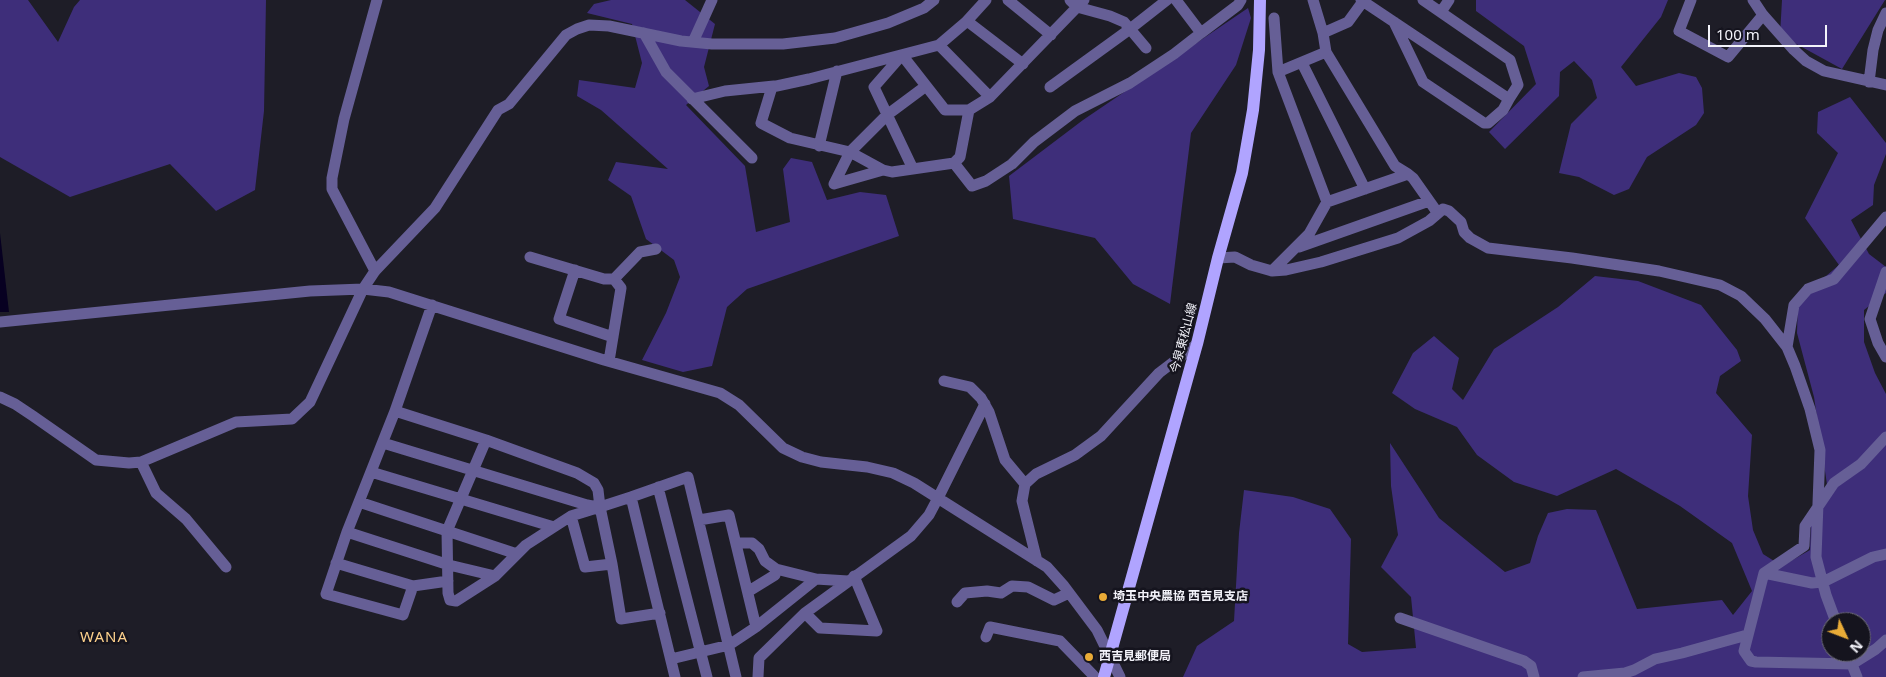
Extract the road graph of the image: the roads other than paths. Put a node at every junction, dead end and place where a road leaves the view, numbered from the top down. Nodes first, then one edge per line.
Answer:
1 (377, 0) edge
2 (712, 0) edge
3 (934, 0) edge
4 (986, 0) edge
5 (1008, 0) edge
6 (1167, 0) edge
7 (1176, 0) edge
8 (1241, 0) edge
9 (1260, 0) edge
10 (1313, 0) edge
11 (1363, 0) edge
12 (1423, 0) edge
13 (1449, 0) edge
14 (1691, 0) edge
15 (1753, 0) edge
16 (1077, 2) edge
17 (1441, 12) junction
18 (1886, 13) edge
19 (1763, 15) junction
20 (1274, 18) dead end
21 (967, 21) junction
22 (1394, 22) junction
23 (1130, 29) junction
24 (644, 33) junction
25 (1201, 33) junction
26 (1323, 33) junction
27 (1051, 34) junction
28 (693, 42) junction
29 (939, 45) junction
30 (1146, 48) dead end
31 (1326, 52) junction
32 (902, 55) junction
33 (1302, 63) junction
34 (1023, 64) junction
35 (837, 71) junction
36 (1278, 72) junction
37 (1869, 82) junction
38 (1886, 85) edge
39 (774, 86) junction
40 (926, 86) junction
41 (1050, 88) dead end
42 (990, 97) junction
43 (692, 99) junction
44 (1509, 99) junction
45 (969, 110) junction
46 (887, 115) junction
47 (819, 146) junction
48 (850, 152) junction
49 (752, 158) dead end
50 (954, 163) junction
51 (913, 169) junction
52 (883, 170) junction
53 (1408, 174) junction
54 (1365, 189) junction
55 (1429, 201) junction
56 (1327, 202) junction
57 (1437, 212) junction
58 (1886, 217) edge
59 (656, 249) dead end
60 (1294, 249) junction
61 (530, 257) dead end
62 (1218, 258) junction
63 (575, 270) junction
64 (375, 271) junction
65 (1272, 271) junction
66 (1886, 272) edge
67 (614, 279) junction
68 (363, 289) junction
69 (1886, 298) edge
70 (432, 305) junction
71 (1875, 305) junction
72 (0, 322) edge
73 (613, 337) junction
74 (1882, 341) edge
75 (1197, 344) junction
76 (1786, 347) junction
77 (1886, 357) edge
78 (609, 361) junction
79 (944, 381) dead end
80 (0, 397) edge
81 (985, 404) junction
82 (395, 412) junction
83 (1886, 437) edge
84 (486, 440) junction
85 (383, 443) junction
86 (141, 462) junction
87 (473, 470) junction
88 (371, 472) junction
89 (1025, 484) junction
90 (658, 488) junction
91 (631, 497) junction
92 (938, 498) junction
93 (460, 499) junction
94 (359, 502) junction
95 (1819, 506) junction
96 (600, 507) junction
97 (572, 516) junction
98 (699, 520) junction
99 (554, 527) junction
100 (447, 531) junction
101 (347, 532) junction
102 (736, 543) junction
103 (516, 554) junction
104 (1886, 554) edge
105 (1037, 561) junction
106 (336, 563) junction
107 (612, 564) junction
108 (449, 565) junction
109 (226, 567) dead end
110 (776, 569) junction
111 (1764, 573) junction
112 (495, 576) junction
113 (851, 578) junction
114 (816, 579) junction
115 (448, 581) junction
116 (1823, 582) junction
117 (413, 586) junction
118 (748, 592) junction
119 (1069, 593) junction
120 (957, 602) dead end
121 (1833, 612) edge
122 (660, 613) junction
123 (805, 613) junction
124 (1400, 618) dead end
125 (756, 627) junction
126 (1748, 635) junction
127 (986, 637) dead end
128 (1886, 640) edge
129 (729, 645) junction
130 (700, 652) junction
131 (1110, 655) junction
132 (671, 659) junction
133 (1852, 664) junction
134 (675, 677) edge
135 (707, 677) edge
136 (736, 677) edge
137 (758, 677) edge
138 (1094, 677) edge
139 (1104, 677) edge
140 (1120, 677) edge
141 (1534, 677) edge
142 (1583, 677) edge
143 (1858, 677) edge

1 - 64 street
2 - 28 street
3 - 28 street
4 - 21 street
5 - 27 street
6 - 23 street
7 - 25 street
8 - 25 street
9 - 62 main road, 今泉東松山線
10 - 26 street
11 - 22 street
11 - 26 street
12 - 17 street
13 - 17 street
14 - 19 street
15 - 19 street
16 - 23 street
16 - 27 street
17 - 44 street
18 - 37 street
19 - 37 street
20 - 36 street
21 - 29 street
21 - 34 street
22 - 44 street
22 - 44 street
23 - 30 street
23 - 41 street
24 - 28 street
24 - 43 street
24 - 64 street
25 - 50 street
26 - 31 street
27 - 34 street
29 - 32 street
29 - 42 street
31 - 33 street
31 - 53 street
32 - 35 street
32 - 40 street
32 - 46 street
33 - 36 street
33 - 54 street
34 - 42 street
35 - 39 street
35 - 47 street
36 - 56 street
37 - 38 street
39 - 43 street
39 - 47 street
40 - 45 street
40 - 46 street
42 - 45 street
43 - 49 street
45 - 50 street
46 - 48 street
46 - 51 street
47 - 48 street
48 - 52 street
48 - 52 street
50 - 51 street
51 - 52 street
53 - 54 street
53 - 55 street
54 - 56 street
55 - 57 street
55 - 60 street
56 - 60 street
57 - 65 street
57 - 76 street
58 - 76 street
59 - 67 street
60 - 65 street
61 - 63 street
62 - 65 street
62 - 75 main road, 今泉東松山線
63 - 67 street
63 - 73 street
64 - 68 street
66 - 71 street
67 - 73 street
68 - 70 street
68 - 72 street
68 - 86 street
69 - 71 street
70 - 78 street
70 - 82 street
71 - 74 street
73 - 78 street
74 - 77 street
75 - 89 street
75 - 131 main road, 今泉東松山線
76 - 95 street
78 - 92 street
79 - 81 street
80 - 86 street
81 - 89 street
81 - 92 street
82 - 84 street
82 - 85 street
83 - 95 street
84 - 87 street
84 - 96 street
85 - 87 street
85 - 88 street
86 - 109 street
87 - 93 street
87 - 96 street
88 - 93 street
88 - 94 street
89 - 105 street
90 - 91 street
90 - 98 street
90 - 130 street
91 - 96 street
91 - 122 street
92 - 105 street
92 - 113 street
93 - 99 street
93 - 100 street
94 - 100 street
94 - 101 street
95 - 111 street
95 - 116 street
96 - 97 street
96 - 107 street
97 - 99 street
97 - 107 street
98 - 102 street
98 - 129 street
99 - 103 street
100 - 103 street
100 - 108 street
101 - 106 street
101 - 108 street
102 - 110 street
102 - 118 street
103 - 112 street
104 - 116 street
105 - 119 street
106 - 117 street
106 - 117 street
107 - 122 street
108 - 112 street
108 - 115 street
110 - 114 street
110 - 118 street
111 - 116 street
111 - 126 street
112 - 115 street
113 - 114 street
113 - 123 street
113 - 123 street
114 - 125 street
115 - 117 street
116 - 121 street
118 - 125 street
119 - 120 street
119 - 131 street
122 - 132 street
123 - 137 street
124 - 141 street
125 - 129 street
126 - 133 street
126 - 142 street
127 - 138 street
128 - 133 street
129 - 130 street
129 - 136 street
130 - 132 street
130 - 135 street
131 - 139 main road, 今泉東松山線
131 - 140 street
132 - 134 street
133 - 143 street

